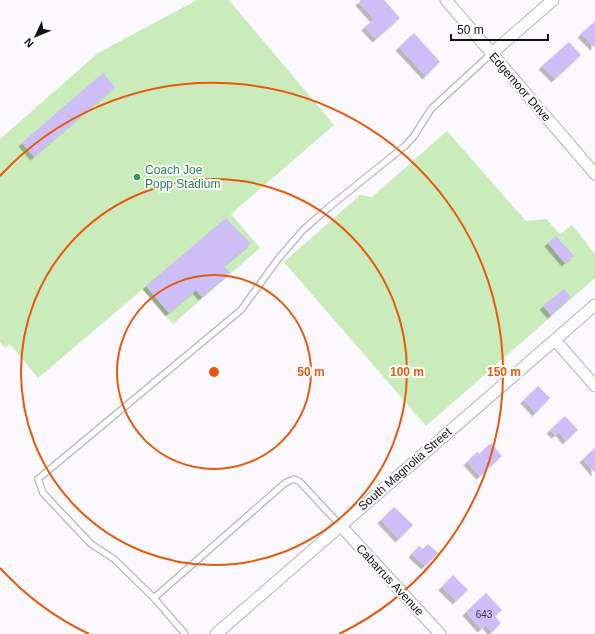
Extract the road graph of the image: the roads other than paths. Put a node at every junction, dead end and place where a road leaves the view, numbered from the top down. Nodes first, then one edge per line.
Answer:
1 (446, 0) edge
2 (553, 0) edge
3 (492, 53) junction
4 (595, 174) edge
5 (595, 305) edge
6 (555, 340) junction
7 (595, 386) edge
8 (340, 525) junction
9 (154, 598) junction
10 (185, 634) edge
11 (216, 634) edge
12 (440, 634) edge

1 - 3 street, Edgemoor Drive
2 - 3 street
3 - 4 street, Edgemoor Drive
3 - 9 lane
5 - 6 street, South Magnolia Street
6 - 7 street
6 - 8 street, South Magnolia Street
8 - 9 lane
8 - 11 street, South Magnolia Street
8 - 12 street, Cabarrus Avenue
9 - 10 lane

